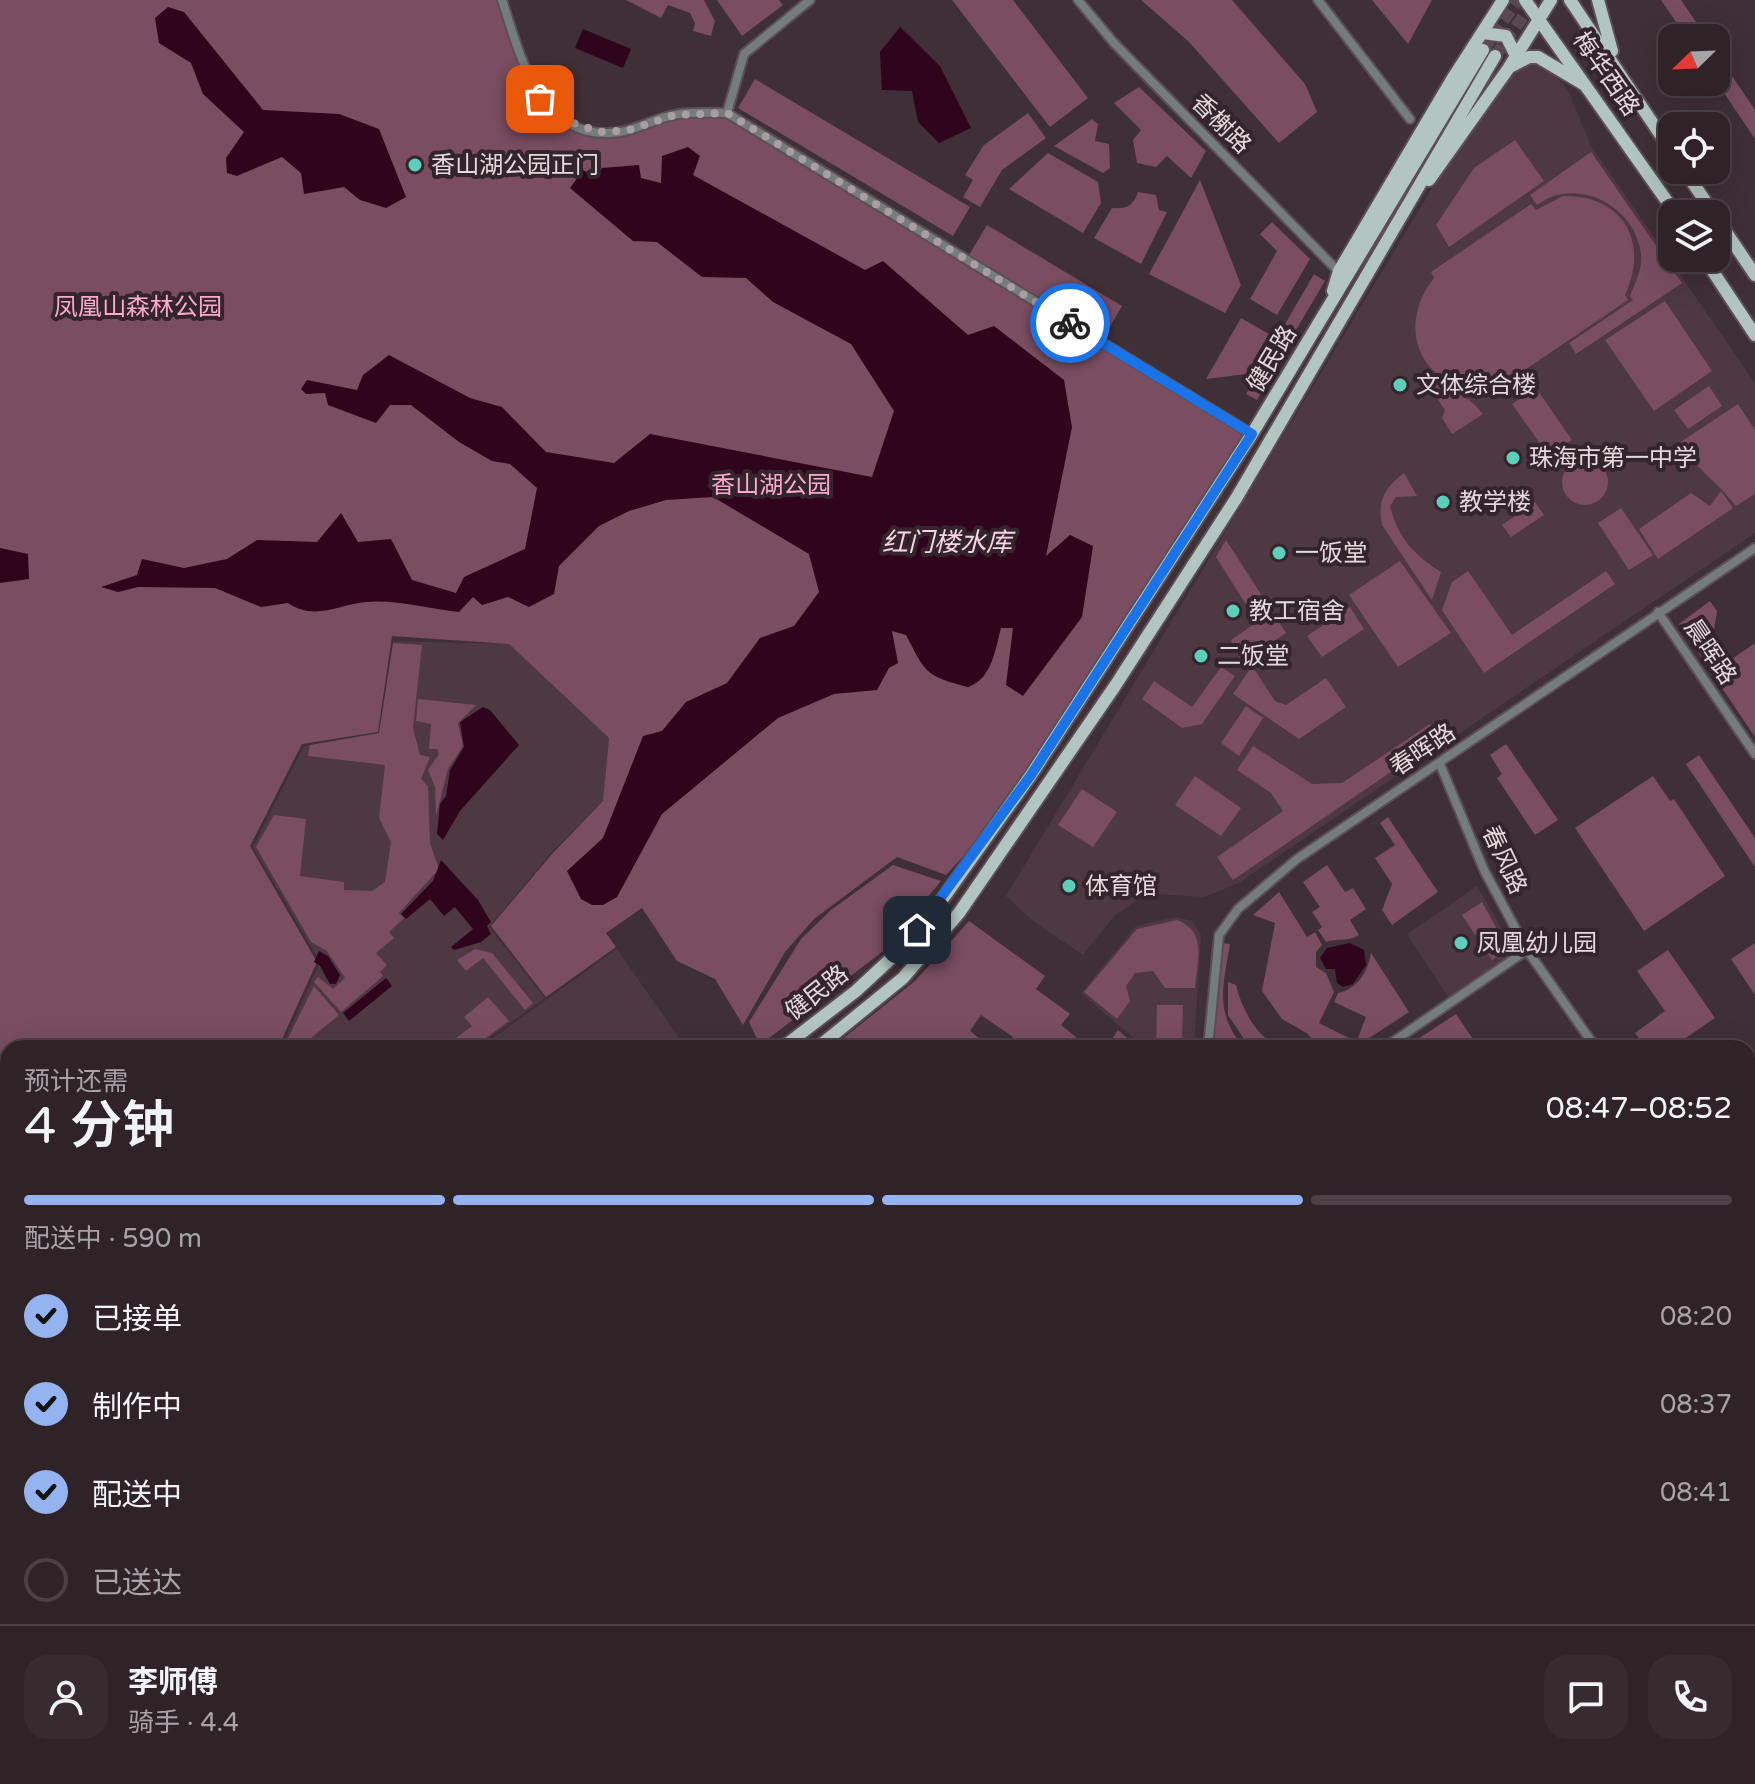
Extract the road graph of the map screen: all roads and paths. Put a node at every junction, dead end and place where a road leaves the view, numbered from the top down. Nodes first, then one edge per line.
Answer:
1 (502, 0) edge
2 (810, 0) edge
3 (1078, 0) edge
4 (1318, 0) edge
5 (1503, 0) edge
6 (1525, 0) edge
7 (1551, 0) edge
8 (1570, 0) edge
9 (1598, 0) edge
10 (1539, 18) junction
11 (1483, 33) junction
12 (1516, 56) junction
13 (1508, 69) junction
14 (1621, 73) junction
15 (1590, 88) junction
16 (727, 113) junction
17 (1410, 119) dead end
18 (1658, 130) edge
19 (1666, 200) edge
20 (1730, 238) edge
21 (1339, 272) junction
22 (1713, 272) edge
23 (1755, 275) edge
24 (1328, 310) junction
25 (1336, 323) junction
26 (1755, 335) edge
27 (1252, 434) junction
28 (1755, 548) edge
29 (1658, 612) junction
30 (1755, 754) edge
31 (1440, 764) junction
32 (1527, 950) junction
33 (792, 1040) edge
34 (827, 1040) edge
35 (1209, 1040) edge
36 (1396, 1040) edge
37 (1590, 1040) edge

1 - 16 street
2 - 16 street
3 - 21 street, 香榭路
4 - 17 street
5 - 11 main road
6 - 10 main road, 梅华西路
7 - 10 main road
8 - 14 main road, 梅华西路
9 - 14 main road
10 - 12 main road
10 - 15 main road, 梅华西路
11 - 12 main road
11 - 21 main road
12 - 13 main road
13 - 15 main road
13 - 25 main road
14 - 18 main road, 梅华西路
15 - 19 main road, 梅华西路
16 - 27 street
20 - 23 main road
21 - 24 main road
22 - 26 main road
24 - 25 main road, 健民路
24 - 27 main road, 健民路
25 - 34 main road, 健民路
27 - 33 main road, 健民路
28 - 29 street, 春晖路
29 - 30 street, 晨晖路
29 - 31 street, 春晖路
31 - 32 street, 春风路
31 - 35 street, 春晖路
32 - 36 street
32 - 37 street, 春风路

